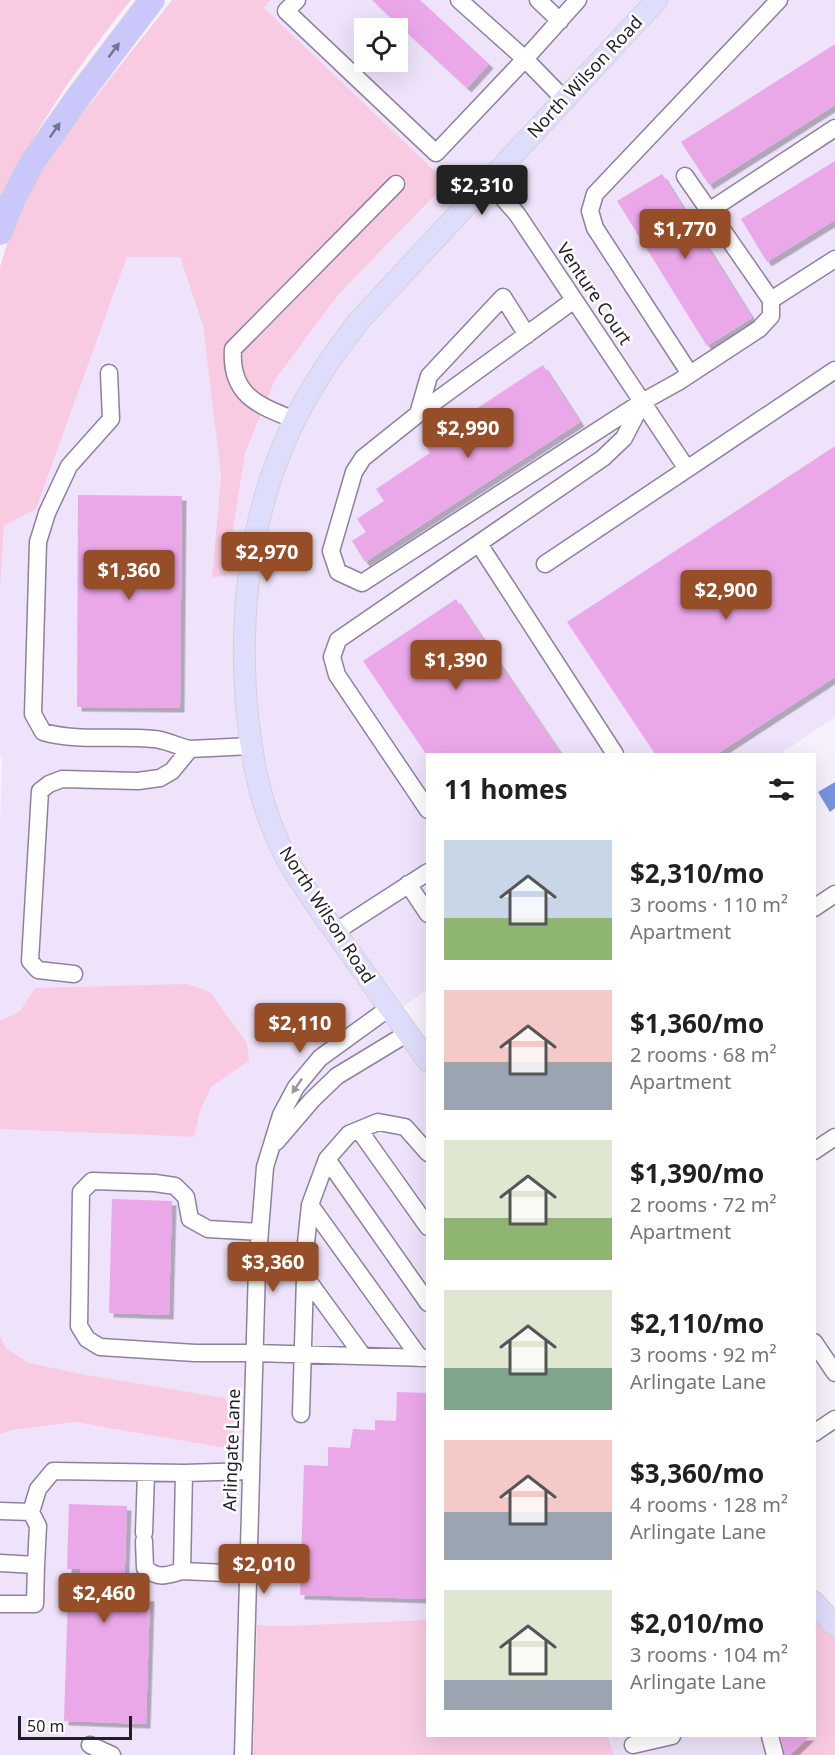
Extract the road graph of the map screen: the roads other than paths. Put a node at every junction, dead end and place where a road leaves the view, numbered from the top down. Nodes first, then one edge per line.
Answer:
1 (152, 0) edge
2 (297, 0) edge
3 (459, 0) edge
4 (538, 0) edge
5 (578, 0) edge
6 (779, 0) edge
7 (654, 1) edge
8 (560, 21) junction
9 (525, 59) junction
10 (564, 99) junction
11 (835, 128) edge
12 (685, 176) dead end
13 (488, 181) junction
14 (396, 184) dead end
15 (709, 211) junction
16 (0, 232) edge
17 (835, 258) edge
18 (574, 300) junction
19 (771, 300) junction
20 (527, 335) junction
21 (835, 370) edge
22 (109, 373) dead end
23 (690, 374) junction
24 (642, 402) junction
25 (417, 414) junction
26 (295, 420) junction
27 (687, 469) junction
28 (479, 544) junction
29 (545, 564) dead end
30 (251, 746) junction
31 (190, 749) junction
32 (614, 753) edge
33 (426, 807) edge
34 (426, 873) edge
35 (408, 884) junction
36 (835, 894) edge
37 (816, 907) edge
38 (426, 911) edge
39 (335, 932) junction
40 (74, 974) dead end
41 (389, 1008) junction
42 (408, 1033) junction
43 (426, 1058) edge
44 (359, 1130) junction
45 (835, 1137) edge
46 (271, 1147) junction
47 (816, 1150) edge
48 (426, 1151) edge
49 (327, 1159) junction
50 (310, 1205) junction
51 (426, 1224) edge
52 (259, 1232) junction
53 (304, 1275) junction
54 (426, 1300) edge
55 (816, 1345) edge
56 (255, 1353) junction
57 (302, 1355) junction
58 (363, 1356) junction
59 (424, 1358) edge
60 (835, 1373) edge
61 (301, 1414) dead end
62 (835, 1419) edge
63 (816, 1432) edge
64 (251, 1471) junction
65 (146, 1473) junction
66 (184, 1473) junction
67 (0, 1511) edge
68 (31, 1512) junction
69 (0, 1563) edge
70 (36, 1565) junction
71 (182, 1570) junction
72 (248, 1574) junction
73 (0, 1604) edge
74 (816, 1604) edge
75 (835, 1626) edge
76 (668, 1737) edge
77 (770, 1737) edge
78 (90, 1745) dead end
79 (633, 1745) edge
80 (112, 1755) edge
81 (243, 1755) edge
82 (774, 1755) edge

16 -> 1 highway
2 - 9 street
3 - 9 street
4 - 8 street
5 - 8 street
6 - 23 street
7 - 10 main road, North Wilson Road
8 - 9 street
9 - 10 street
10 - 13 main road, North Wilson Road
11 - 15 street
12 - 15 street
13 - 18 street, Venture Court
13 - 26 main road, North Wilson Road
14 - 26 street
15 - 19 street
17 - 19 street
18 - 20 street
18 - 24 street, Venture Court
19 - 23 street
20 - 25 street
20 - 25 street
21 - 27 street
22 - 31 street
23 - 24 street
24 - 25 street
24 - 27 street, Venture Court
24 - 28 street
26 - 30 main road, North Wilson Road
27 - 29 street
28 - 32 street
28 - 33 street
30 - 31 street
30 - 39 main road, North Wilson Road
31 - 40 street
34 - 35 street
35 - 38 street
35 - 39 street
36 - 37 street
39 - 41 main road, North Wilson Road
41 - 42 main road, North Wilson Road
41 -> 46 street, Arlingate Lane
42 - 43 main road, North Wilson Road
42 - 46 street, Arlingate Lane
44 - 48 street
44 - 49 street
44 - 51 street
45 - 47 street
46 - 52 street, Arlingate Lane
49 - 50 street
49 - 54 street
50 - 53 street
50 - 59 street
52 - 56 street, Arlingate Lane
52 - 56 street
53 - 57 street
53 - 58 street
55 - 60 street
56 - 57 street
56 - 64 street, Arlingate Lane
57 - 58 street
57 - 61 street
58 - 59 street
62 - 63 street
64 - 66 street
64 - 72 street, Arlingate Lane
65 - 66 street
65 - 68 street
65 - 71 street
66 - 71 street
67 - 68 street
68 - 70 street
69 - 70 street
70 - 73 street
71 - 72 street
72 - 81 street, Arlingate Lane
74 - 75 main road
76 - 79 street
77 - 82 street
78 - 80 street

